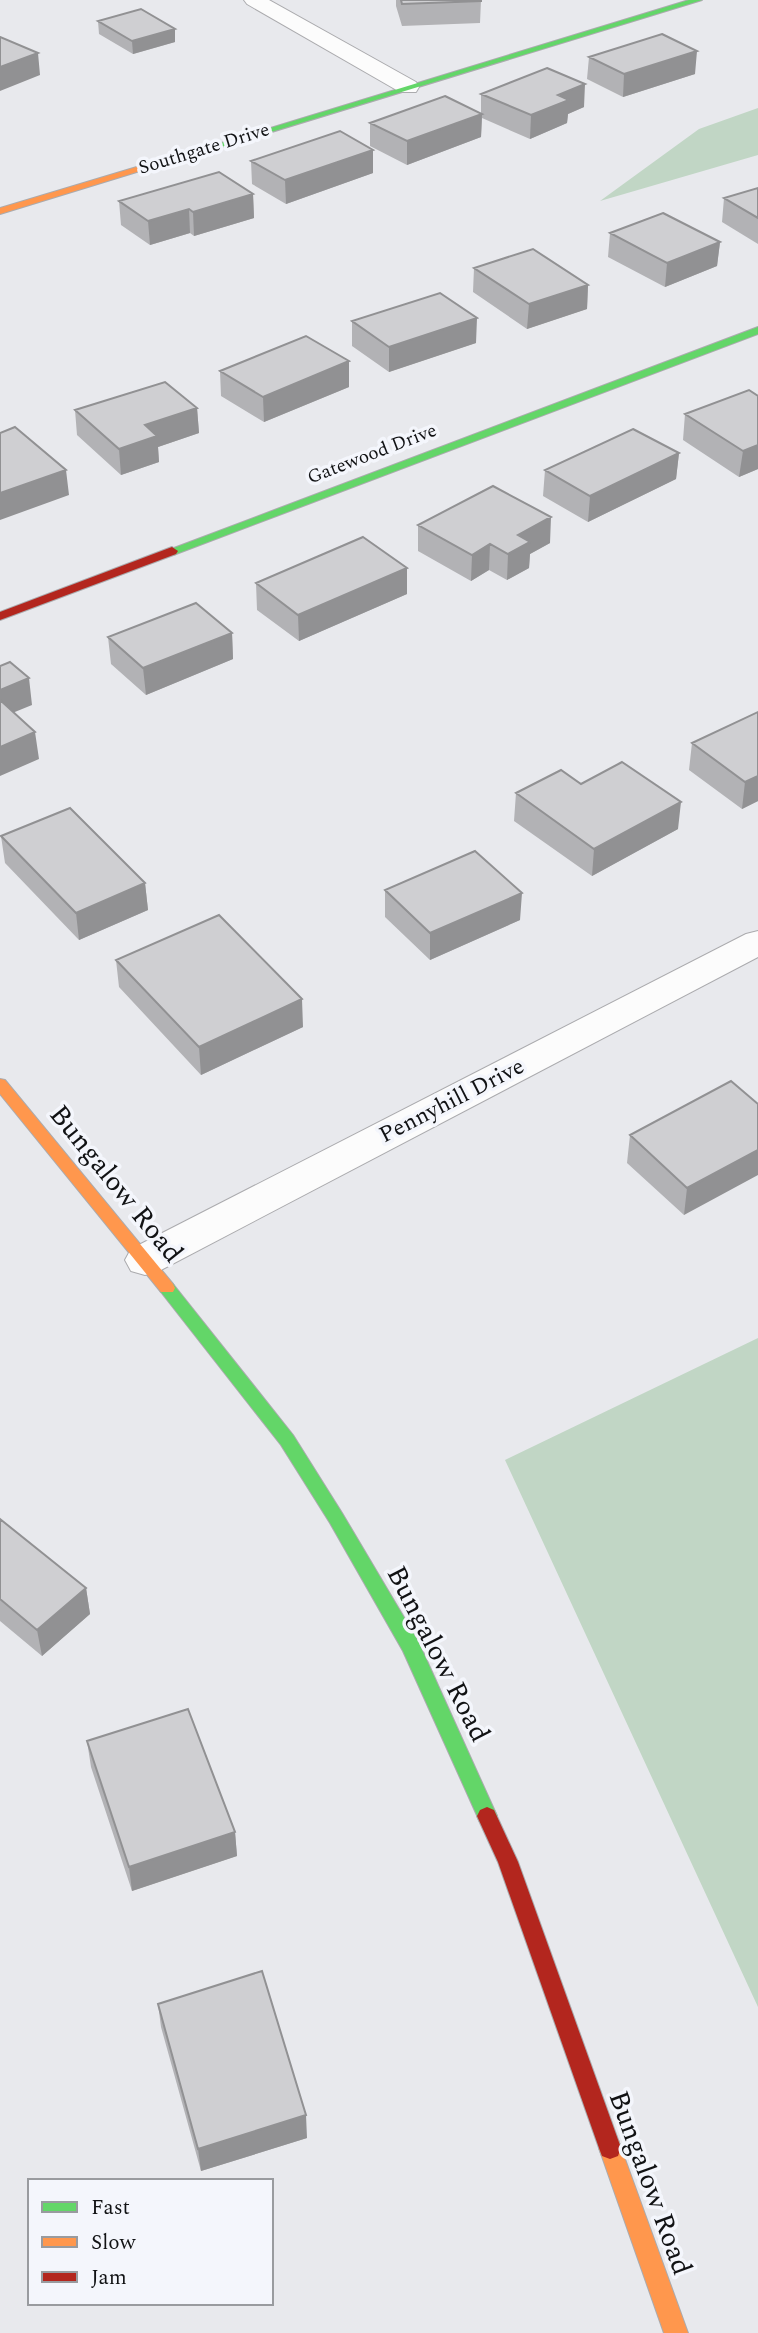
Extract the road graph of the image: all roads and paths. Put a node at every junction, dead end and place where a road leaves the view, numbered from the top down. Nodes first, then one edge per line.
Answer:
1 (254, 0) edge
2 (698, 0) edge
3 (408, 87) junction
4 (0, 211) edge
5 (758, 330) edge
6 (0, 616) edge
7 (758, 942) edge
8 (0, 1084) edge
9 (145, 1261) junction
10 (676, 2333) edge

1 - 3 street
2 - 3 street, Southgate Drive
3 - 4 street, Southgate Drive
5 - 6 street, Gatewood Drive
7 - 9 street, Pennyhill Drive
8 - 9 street, Bungalow Road
9 - 10 street, Bungalow Road

